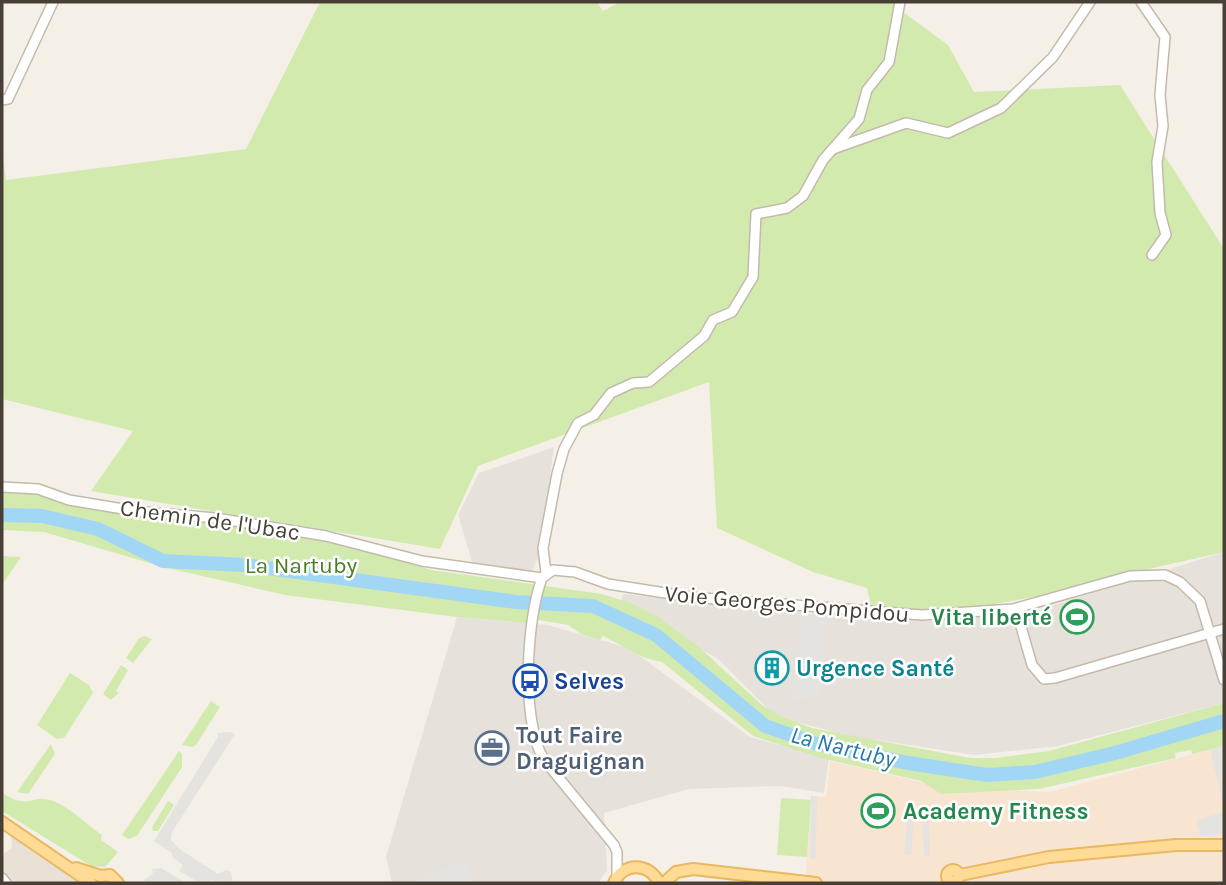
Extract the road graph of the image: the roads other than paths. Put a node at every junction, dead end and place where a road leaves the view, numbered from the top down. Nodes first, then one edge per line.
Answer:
1 (52, 2) edge
2 (900, 2) edge
3 (1090, 2) edge
4 (1141, 2) edge
5 (2, 100) edge
6 (832, 150) junction
7 (1152, 255) dead end
8 (2, 487) edge
9 (542, 578) junction
10 (1016, 609) junction
11 (1224, 629) edge
12 (1212, 632) junction
13 (1224, 680) edge
14 (2, 822) edge
15 (1224, 839) edge
16 (1209, 843) junction
17 (1224, 845) edge
18 (617, 852) junction
19 (638, 867) junction
20 (2, 878) edge
21 (615, 880) edge
22 (950, 880) edge
23 (96, 881) edge
24 (6, 883) edge
25 (118, 883) edge
26 (661, 883) edge
27 (817, 883) edge

1 - 5 street
2 - 6 street
3 - 6 street
4 - 7 street
6 - 9 street
8 - 9 street, Chemin de l'Ubac
9 - 10 street, Voie Georges Pompidou
9 - 18 street
10 - 12 street, Voie Georges Pompidou
10 - 12 street
11 - 12 street
12 - 13 street, Voie Georges Pompidou
14 - 23 main road
15 - 16 main road
16 - 17 main road
16 - 22 main road
18 - 19 street
18 - 21 street
19 - 21 main road
19 - 26 main road
20 - 24 street
23 - 25 main road
26 - 27 main road

